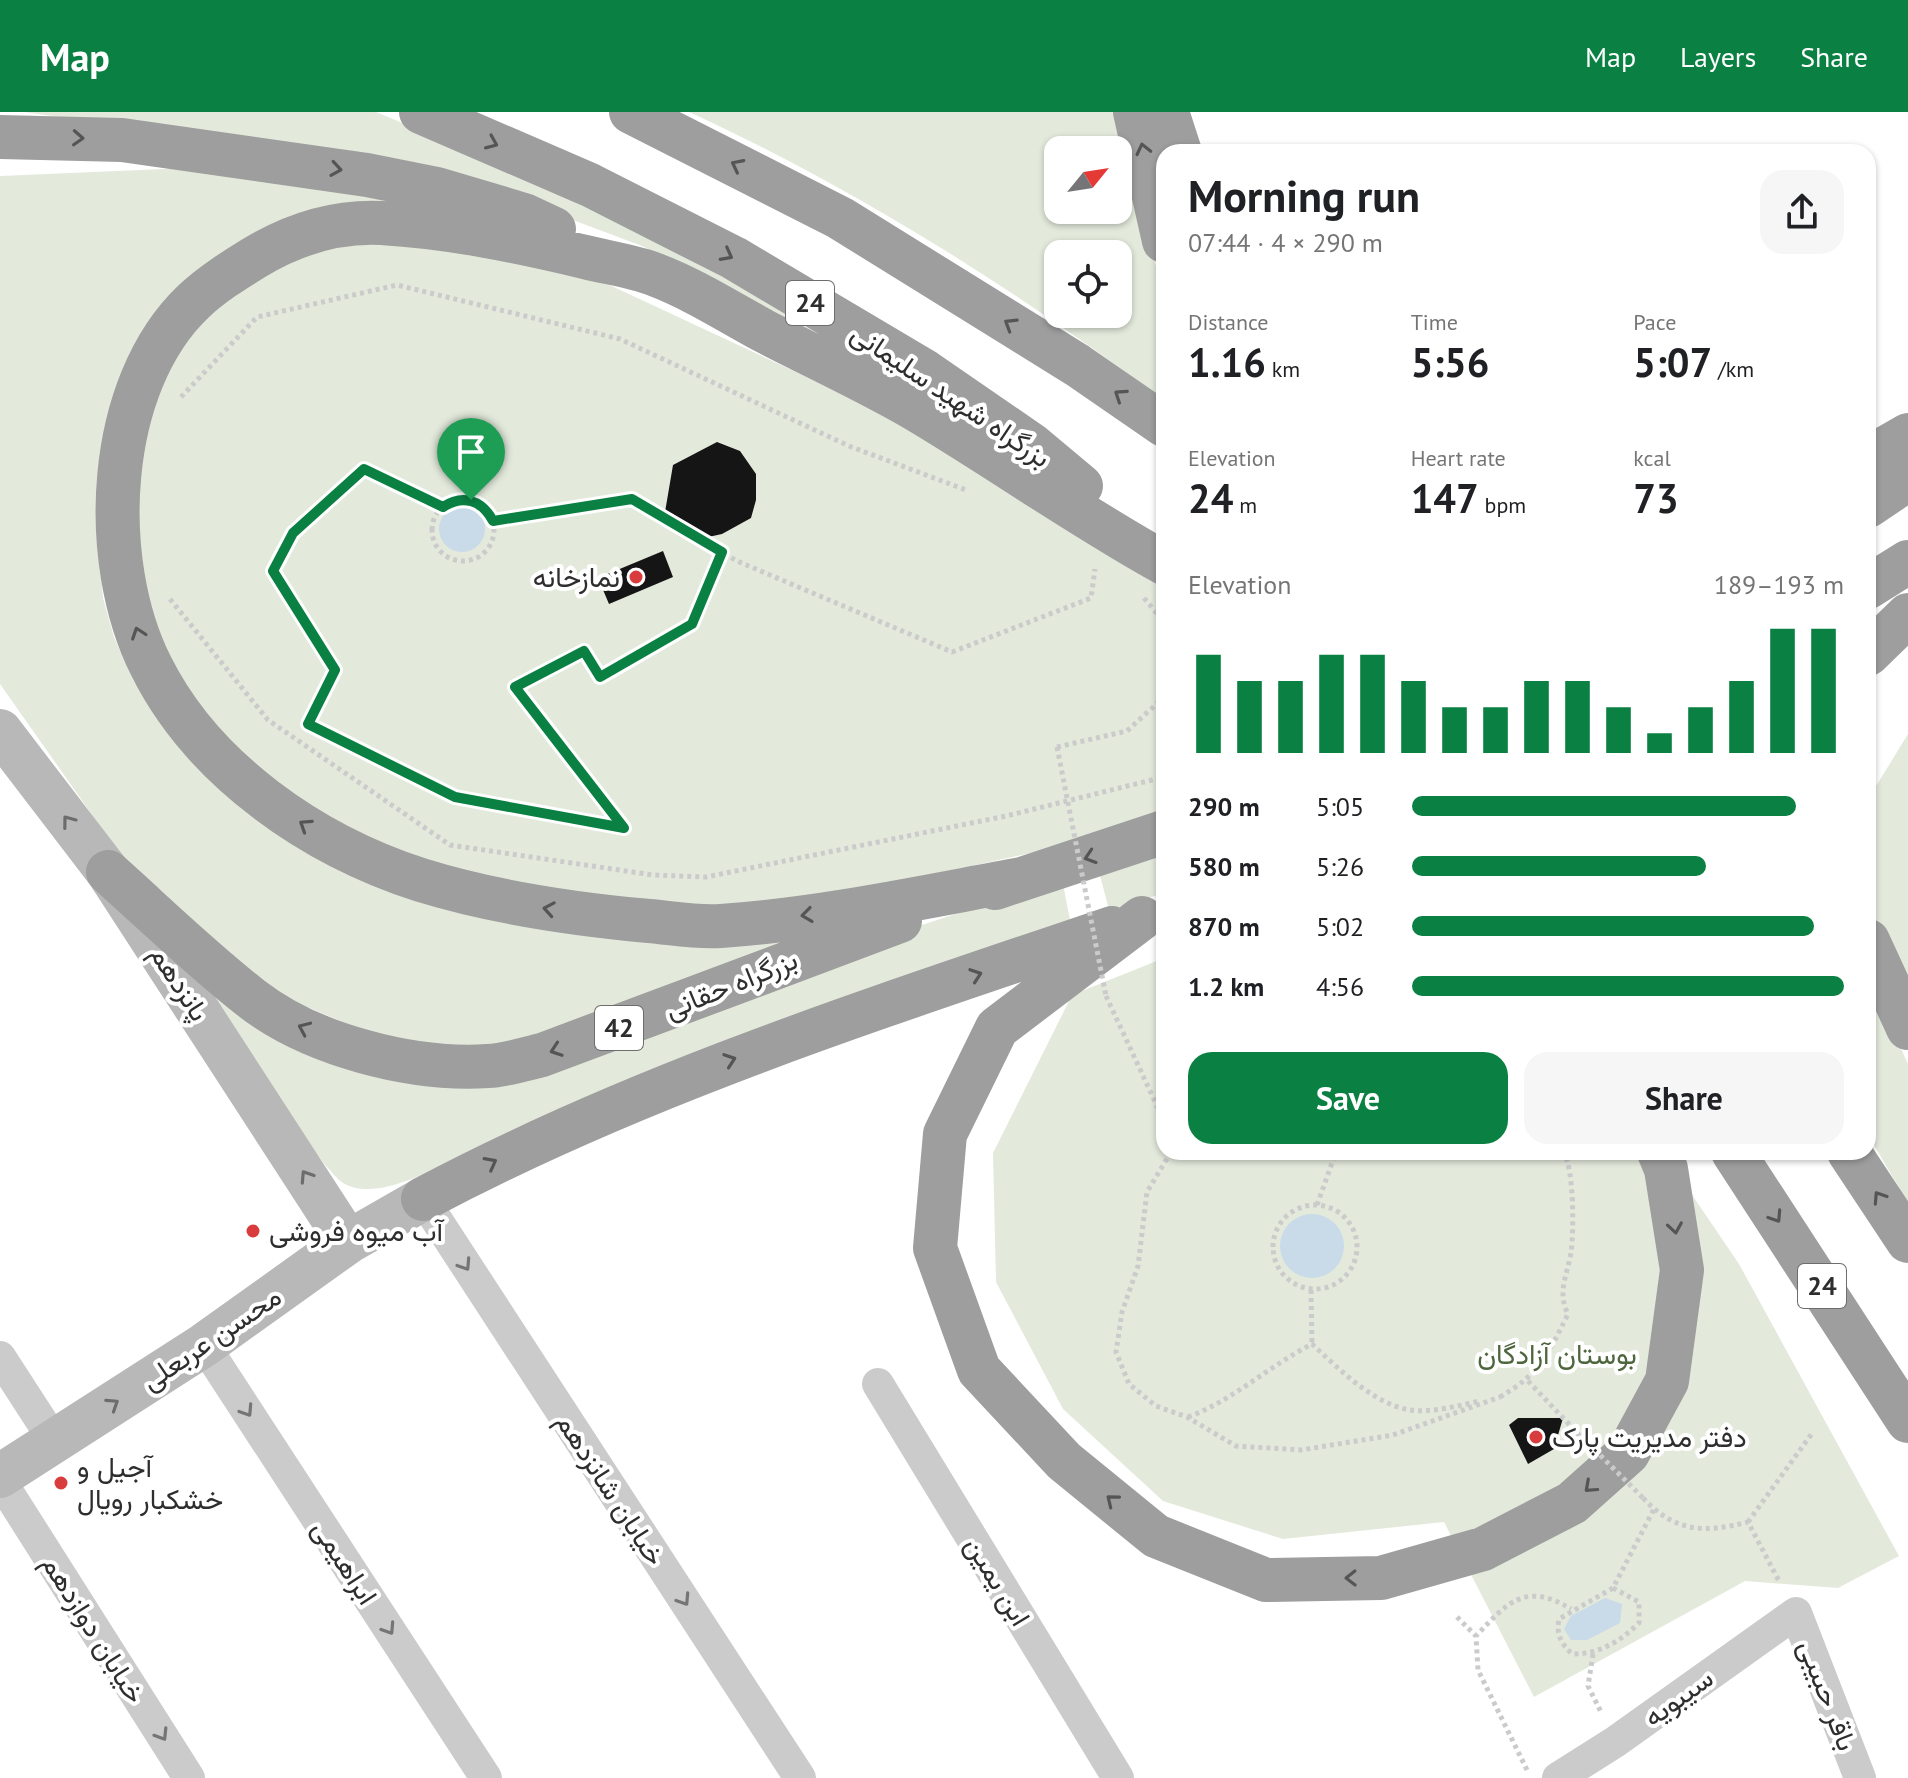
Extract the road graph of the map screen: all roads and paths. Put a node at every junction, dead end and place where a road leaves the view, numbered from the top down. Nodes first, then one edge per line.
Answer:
1 (421, 112) edge
2 (631, 112) edge
3 (1135, 112) edge
4 (1167, 112) edge
5 (3, 135) edge
6 (1177, 144) edge
7 (1156, 205) edge
8 (654, 274) junction
9 (177, 409) dead end
10 (1156, 419) edge
11 (1908, 435) edge
12 (849, 446) dead end
13 (1876, 453) edge
14 (1908, 479) edge
15 (1876, 501) edge
16 (443, 507) junction
17 (493, 521) junction
18 (1156, 547) edge
19 (722, 552) junction
20 (1096, 555) dead end
21 (1908, 562) edge
22 (1150, 575) edge
23 (1876, 582) edge
24 (168, 595) dead end
25 (1156, 595) edge
26 (1908, 615) edge
27 (1876, 646) edge
28 (1156, 704) edge
29 (0, 731) edge
30 (1156, 779) edge
31 (1156, 835) edge
32 (108, 872) junction
33 (1022, 879) junction
34 (1153, 914) edge
35 (1876, 958) edge
36 (1908, 1028) edge
37 (1156, 1104) edge
38 (1166, 1160) edge
39 (1333, 1160) edge
40 (1565, 1160) edge
41 (1662, 1160) edge
42 (1738, 1160) edge
43 (1854, 1160) edge
44 (423, 1199) junction
45 (1317, 1205) junction
46 (1908, 1241) edge
47 (348, 1242) junction
48 (1311, 1290) junction
49 (1312, 1344) junction
50 (204, 1345) junction
51 (0, 1357) edge
52 (1528, 1381) junction
53 (878, 1384) dead end
54 (1500, 1397) junction
55 (1187, 1417) junction
56 (1908, 1421) edge
57 (1813, 1432) dead end
58 (1577, 1433) dead end
59 (55, 1442) junction
60 (1589, 1444) dead end
61 (0, 1478) edge
62 (1654, 1509) junction
63 (1748, 1522) junction
64 (1780, 1583) dead end
65 (1613, 1588) junction
66 (1571, 1609) junction
67 (1796, 1613) joint
68 (1457, 1617) dead end
69 (1476, 1636) junction
70 (1593, 1654) junction
71 (1615, 1742) junction
72 (189, 1778) edge
73 (486, 1778) edge
74 (800, 1778) edge
75 (1118, 1778) edge
76 (1531, 1778) edge
77 (1558, 1778) edge
78 (1860, 1778) edge

1 -> 18 highway, بزرگراه شهید سلیمانی / 24
10 -> 2 highway
7 -> 3 highway
4 - 6 highway
5 -> 8 highway
8 - 22 highway
33 -> 8 highway
9 - 12 path
11 - 13 highway
14 - 15 highway
16 - 17 path
16 - 17 path
16 - 19 path
17 - 19 path
19 - 20 path
21 - 23 highway
22 - 25 path
24 - 30 path
26 - 27 highway
28 - 37 path, bridge
32 -> 29 main road, پانزدهم
31 -> 33 highway, بزرگراه حقانی / 42
33 -> 32 highway, بزرگراه حقانی / 42
47 -> 32 main road, پانزدهم
41 -> 34 highway
44 -> 34 highway, 42
35 - 36 highway
38 - 55 path
39 - 45 path
40 - 52 path
42 -> 56 highway, 24
46 -> 43 highway
44 - 47 main road, محسن عربعلی
44 -> 74 street, خیابان شانزدهم
45 - 48 path
45 - 48 path
47 - 50 main road, محسن عربعلی
48 - 49 path
49 - 54 path
49 - 55 path
59 -> 50 main road, محسن عربعلی
50 -> 73 street, ابراهیمی
51 - 59 street
52 - 54 path
52 - 58 path
53 - 75 street, ابن یمین
54 - 55 path
57 - 63 path
59 - 61 main road, محسن عربعلی
60 - 62 path, bridge
61 -> 72 street, خیابان دوازدهم
62 - 63 path
62 - 65 path
63 - 64 path
65 - 66 path
65 - 70 path
66 - 69 path
66 - 70 path
67 - 71 street, سیبویه
67 - 78 street, باقر حبیبی
68 - 69 path
69 - 76 path
70 - 71 path
71 - 77 street, سیبویه

